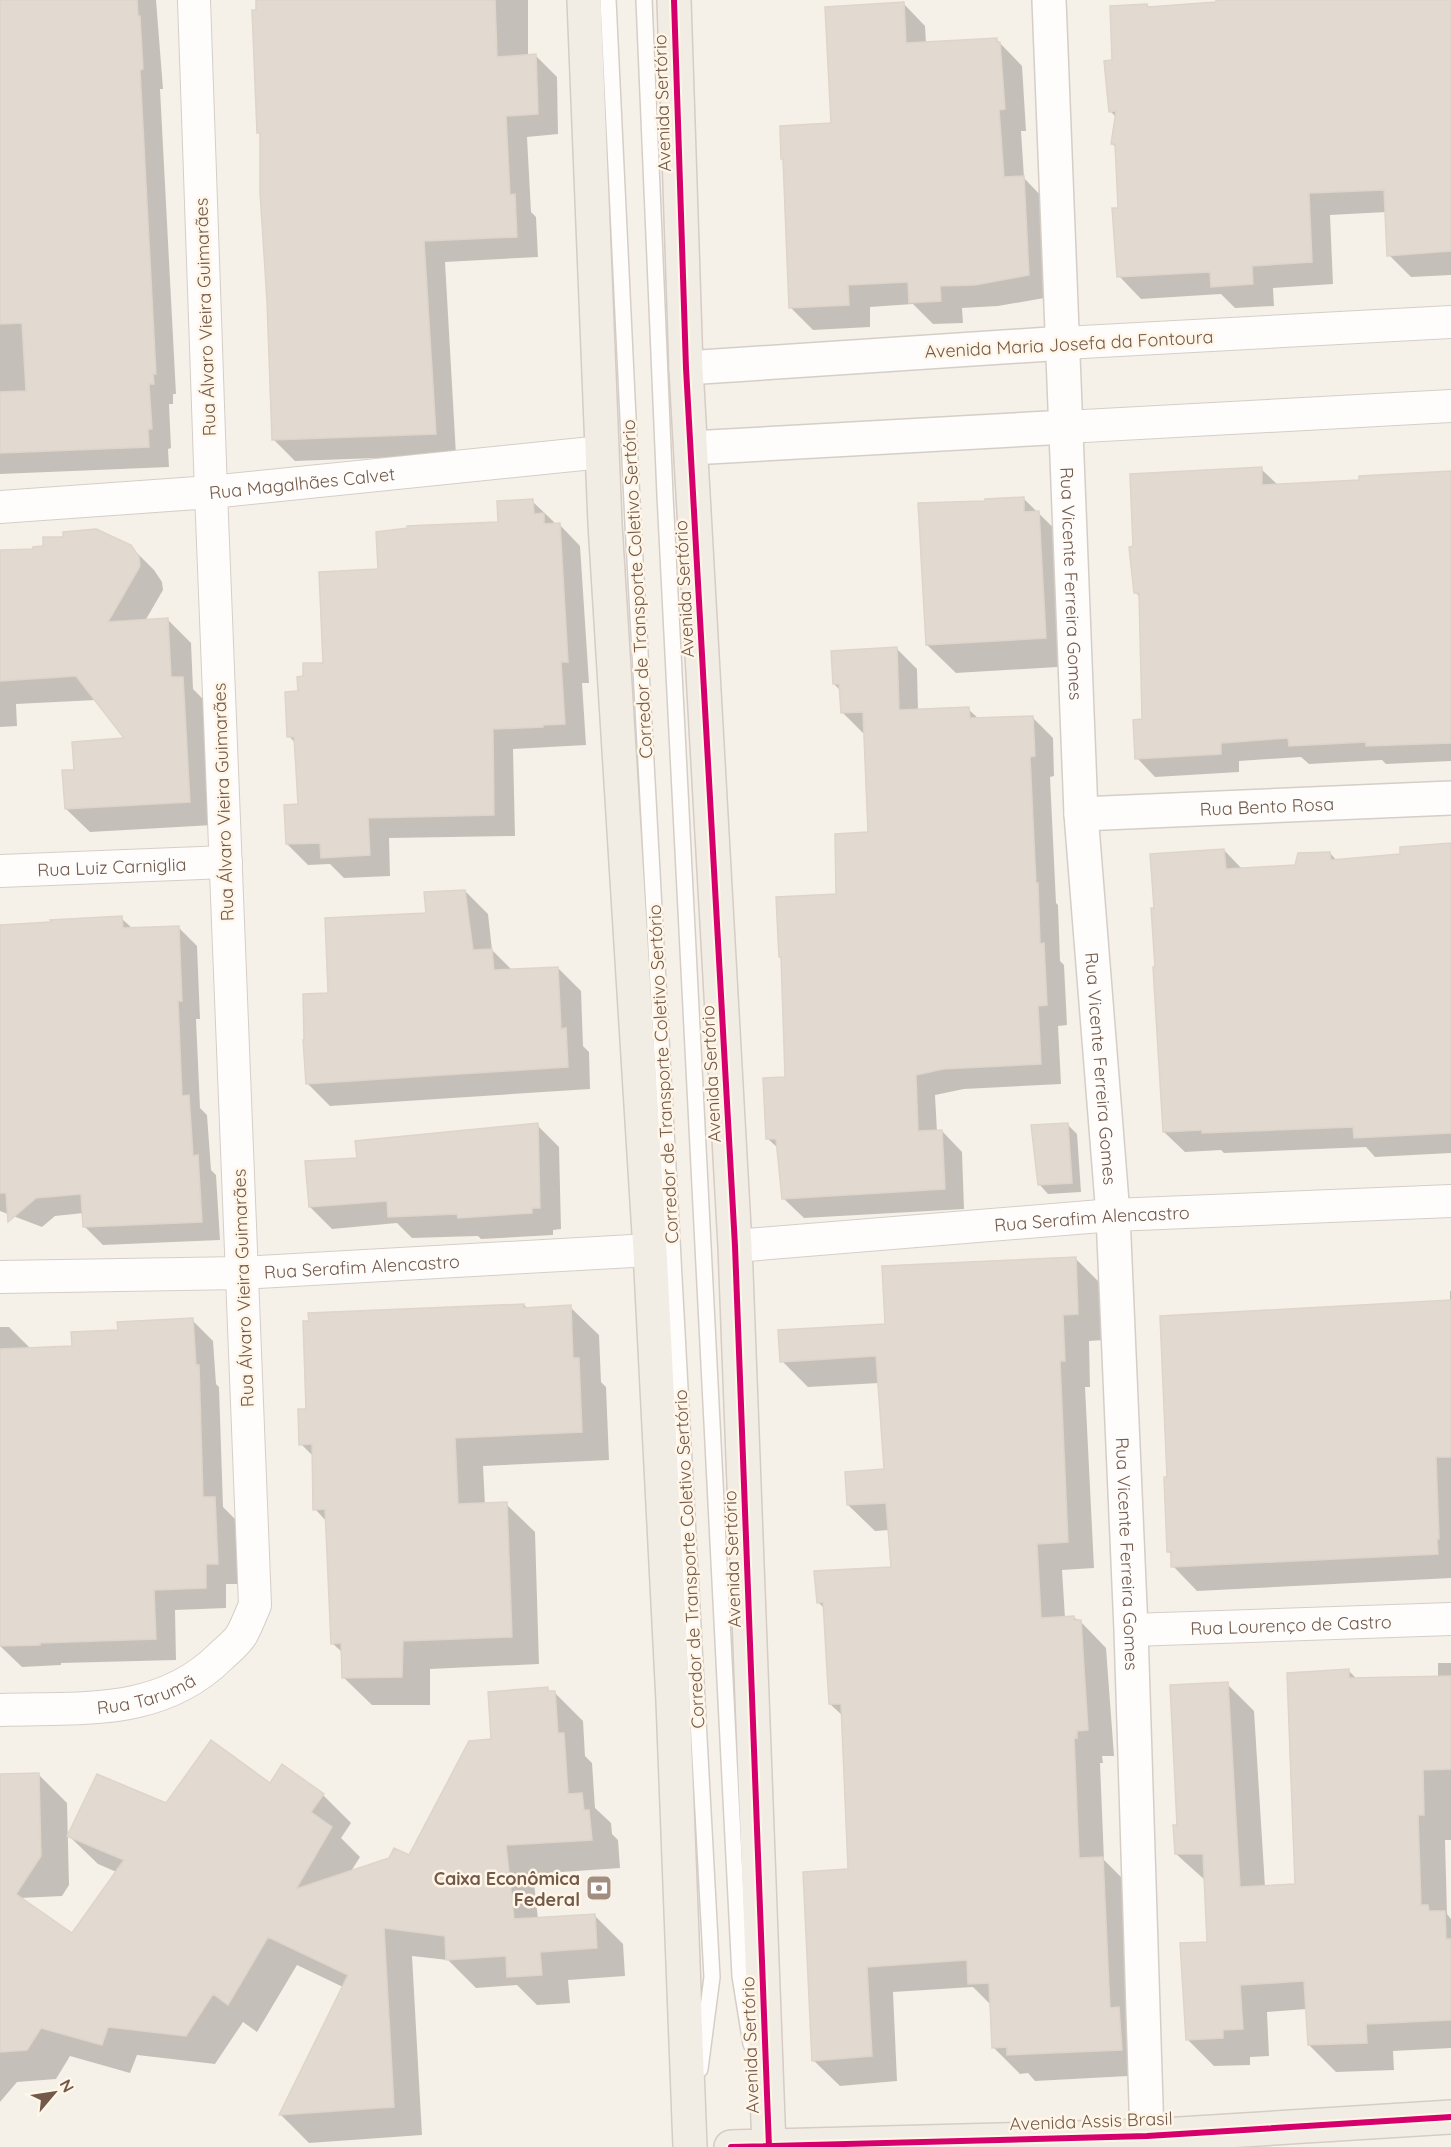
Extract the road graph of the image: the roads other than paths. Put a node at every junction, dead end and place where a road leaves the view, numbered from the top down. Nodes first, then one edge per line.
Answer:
1 (194, 0) edge
2 (584, 0) edge
3 (608, 0) edge
4 (644, 0) edge
5 (674, 0) edge
6 (1049, 0) edge
7 (1451, 322) edge
8 (1064, 343) junction
9 (687, 368) junction
10 (1451, 406) edge
11 (1066, 427) junction
12 (691, 448) junction
13 (602, 452) junction
14 (211, 492) junction
15 (0, 507) edge
16 (1451, 798) edge
17 (1081, 814) junction
18 (226, 862) junction
19 (0, 871) edge
20 (1451, 1201) edge
21 (1113, 1215) junction
22 (735, 1246) junction
23 (650, 1250) junction
24 (242, 1273) junction
25 (0, 1277) edge
26 (255, 1605) joint
27 (1451, 1619) edge
28 (1131, 1630) junction
29 (0, 1710) edge
30 (1451, 2117) edge
31 (1147, 2136) junction
32 (769, 2146) edge
33 (690, 2147) edge
34 (731, 2147) edge

1 - 14 street, Rua Álvaro Vieira Guimarães
2 - 13 main road
3 - 33 lane, Corredor de Transporte Coletivo Sertório
4 - 32 lane, Corredor de Transporte Coletivo Sertório
5 - 9 main road, Avenida Sertório
6 - 8 street, Rua Vicente Ferreira Gomes
7 - 8 street, Avenida Maria Josefa da Fontoura
8 - 9 street, Avenida Maria Josefa da Fontoura
8 - 11 street, Rua Vicente Ferreira Gomes
9 - 12 main road, Avenida Sertório
10 - 11 street
11 - 12 street
11 - 17 street, Rua Vicente Ferreira Gomes
12 - 22 main road, Avenida Sertório
13 - 14 street, Rua Magalhães Calvet
13 - 23 main road
14 - 15 street, Rua Magalhães Calvet
14 - 18 street, Rua Álvaro Vieira Guimarães
16 - 17 street, Rua Bento Rosa
17 - 21 street, Rua Vicente Ferreira Gomes
18 - 19 street, Rua Luiz Carniglia
18 - 24 street, Rua Álvaro Vieira Guimarães
20 - 21 street, Rua Serafim Alencastro
21 - 22 street, Rua Serafim Alencastro
21 - 28 street, Rua Vicente Ferreira Gomes
22 - 32 main road, Avenida Sertório
23 - 24 street, Rua Serafim Alencastro
23 - 33 main road
24 - 25 street, Rua Serafim Alencastro
24 - 26 street, Rua Álvaro Vieira Guimarães
26 - 29 street, Rua Tarumã
27 - 28 street, Rua Lourenço de Castro
28 - 31 street, Rua Vicente Ferreira Gomes
30 - 31 main road, Avenida Assis Brasil
31 - 32 main road, Avenida Assis Brasil
32 - 34 main road, Avenida Assis Brasil

